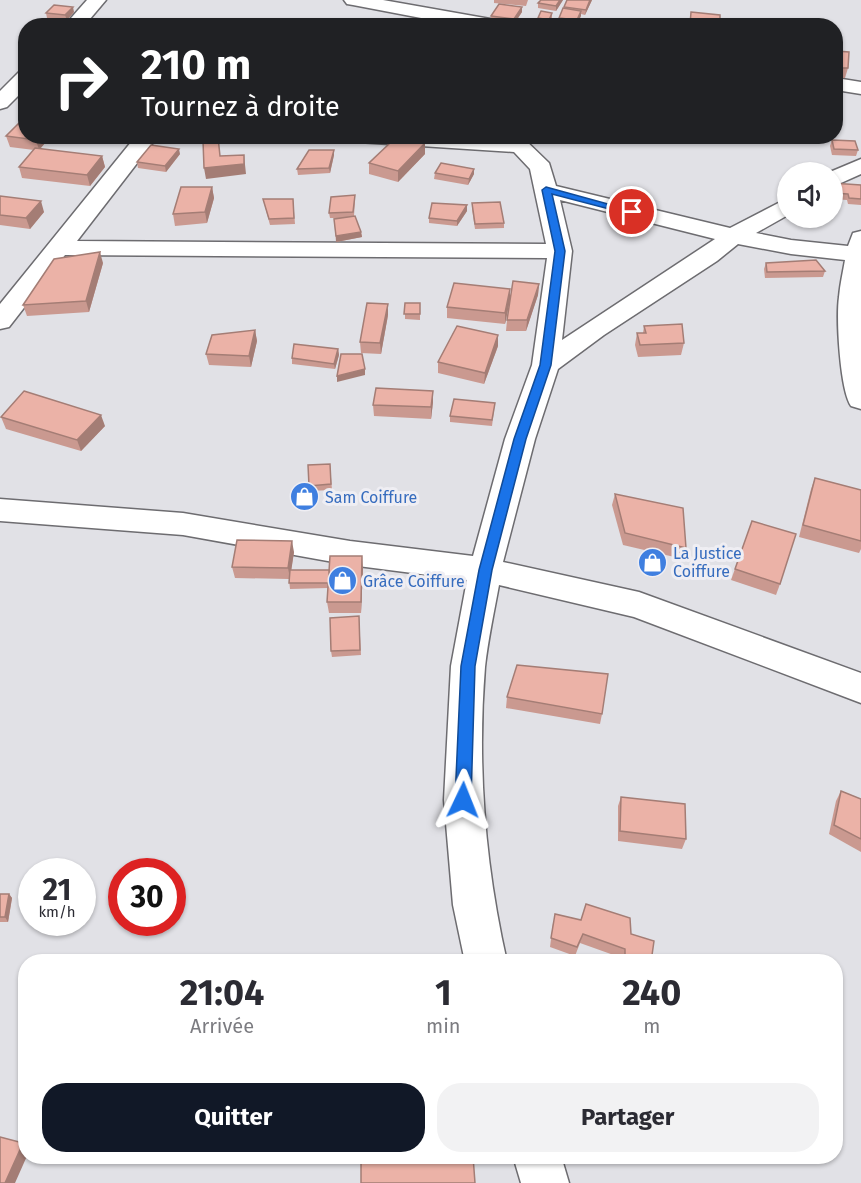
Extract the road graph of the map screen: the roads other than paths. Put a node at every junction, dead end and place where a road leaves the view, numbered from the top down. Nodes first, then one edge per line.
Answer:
1 (97, 0) edge
2 (355, 6) edge
3 (446, 14) edge
4 (80, 18) edge
5 (463, 18) edge
6 (18, 85) edge
7 (843, 85) edge
8 (861, 88) edge
9 (0, 104) edge
10 (18, 107) edge
11 (142, 144) edge
12 (517, 144) edge
13 (861, 166) edge
14 (843, 175) edge
15 (546, 190) junction
16 (777, 211) edge
17 (734, 235) junction
18 (860, 246) edge
19 (58, 248) junction
20 (560, 251) junction
21 (0, 321) edge
22 (546, 365) junction
23 (861, 400) edge
24 (0, 510) edge
25 (485, 570) junction
26 (861, 688) edge
27 (484, 954) edge
28 (539, 1164) edge
29 (545, 1183) edge

1 - 4 street
2 - 3 street
3 - 5 street
6 - 9 street
7 - 8 street
9 - 10 street
11 - 19 street
12 - 15 street
13 - 14 street
15 - 17 street
15 - 20 street
16 - 17 street
17 - 18 street
17 - 22 street
18 - 23 street
19 - 20 street
19 - 21 street
20 - 22 street
22 - 25 street
24 - 25 street
25 - 26 street
25 - 27 street
28 - 29 street

